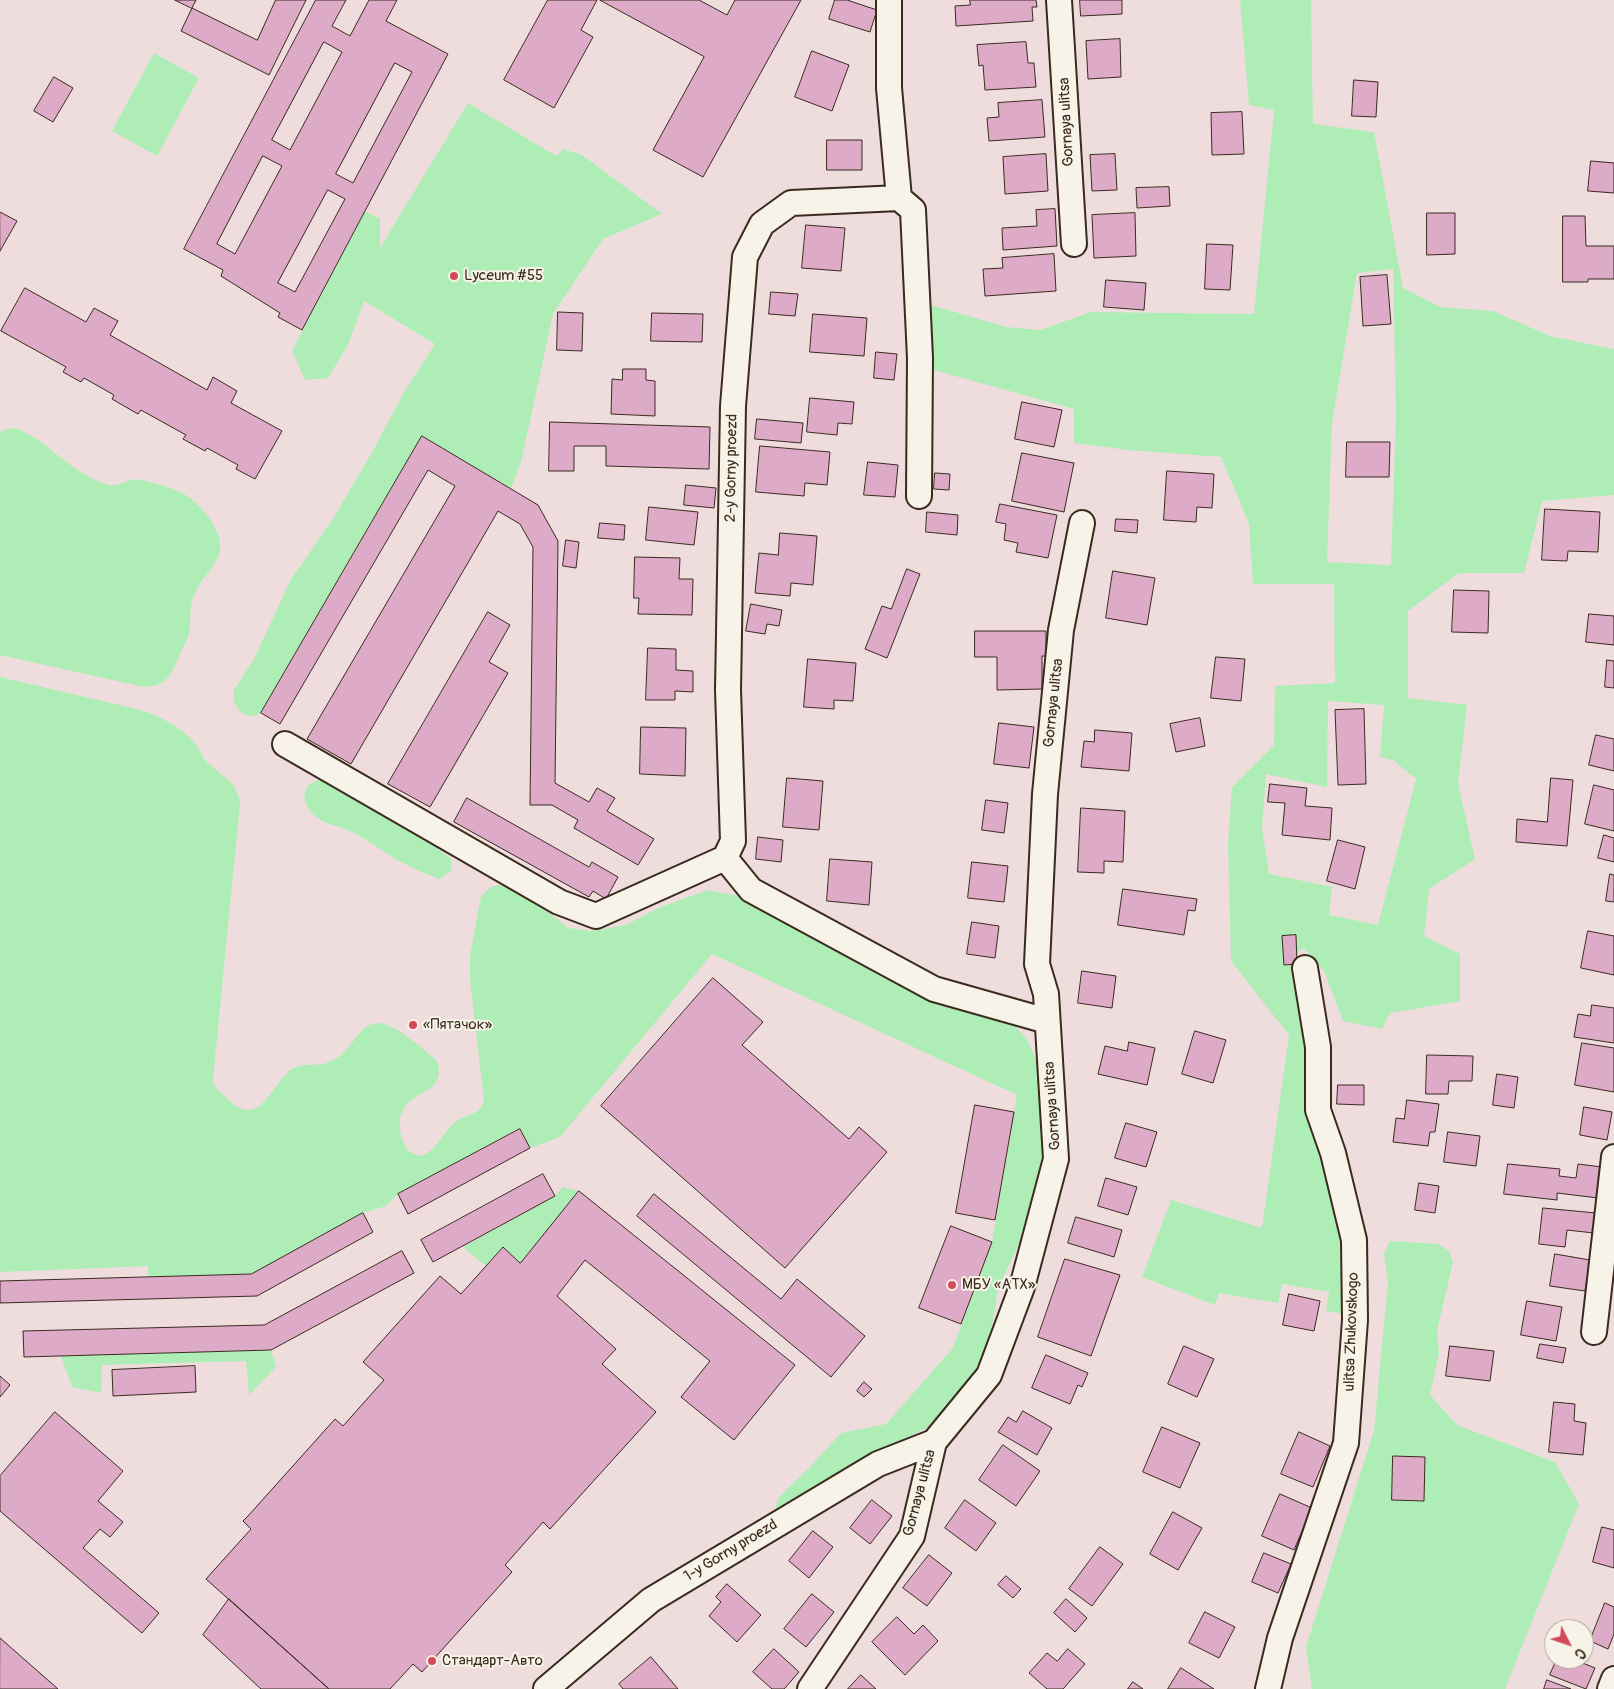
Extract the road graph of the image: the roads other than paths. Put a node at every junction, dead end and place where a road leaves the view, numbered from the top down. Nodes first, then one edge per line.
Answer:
1 (889, 0) edge
2 (1059, 0) edge
3 (899, 198) junction
4 (1074, 244) dead end
5 (919, 496) dead end
6 (1082, 523) dead end
7 (285, 744) dead end
8 (725, 858) junction
9 (1304, 968) dead end
10 (1047, 1021) junction
11 (1614, 1157) edge
12 (1594, 1332) dead end
13 (934, 1442) junction
14 (1614, 1679) edge
15 (546, 1689) edge
16 (810, 1689) edge
17 (1268, 1689) edge
18 (1610, 1689) edge

1 - 3 street
2 - 4 street, Gornaya ulitsa
3 - 5 street
3 - 8 street, 2-y Gorny proezd
6 - 10 street, Gornaya ulitsa
7 - 8 street
8 - 10 street
9 - 17 street, ulitsa Zhukovskogo
10 - 13 street, Gornaya ulitsa
11 - 12 street
13 - 15 street, 1-y Gorny proezd
13 - 16 street, Gornaya ulitsa
14 - 18 street

